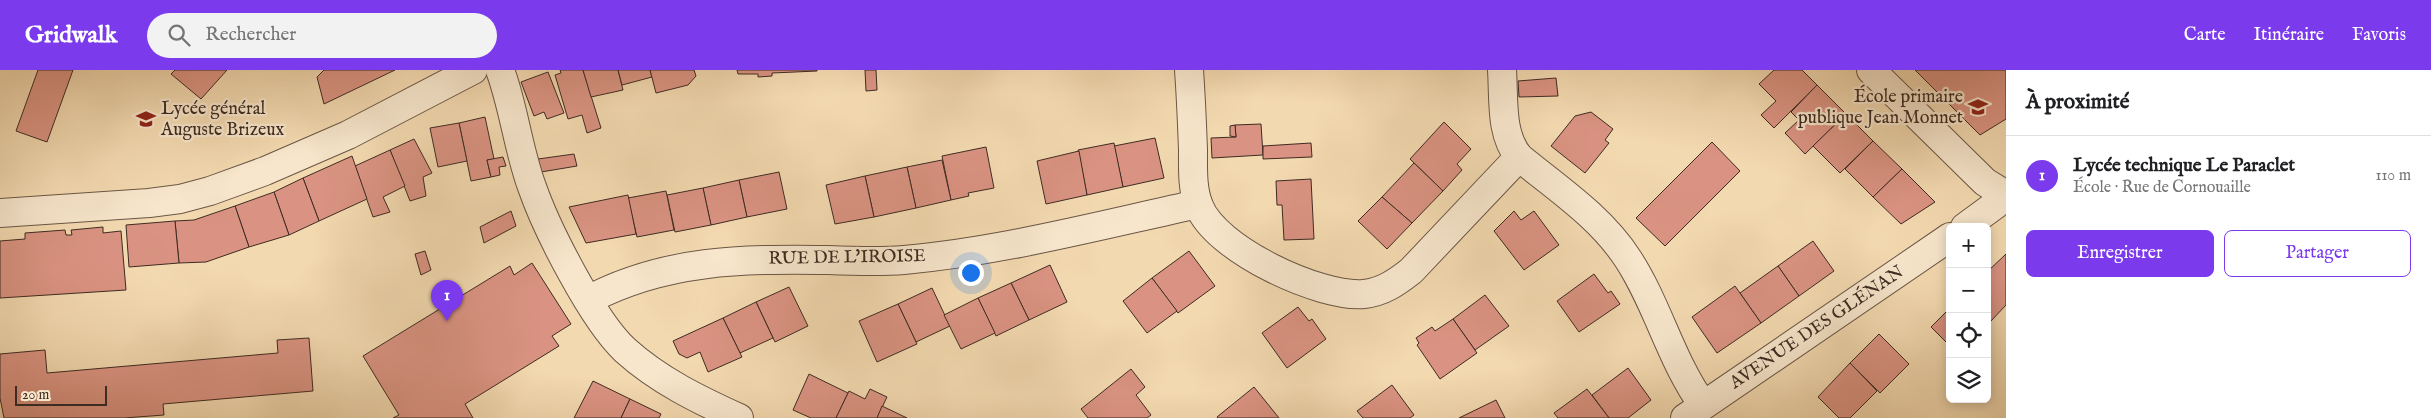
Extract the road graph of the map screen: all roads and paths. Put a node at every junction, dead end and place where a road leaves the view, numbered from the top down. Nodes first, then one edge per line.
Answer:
1 (473, 70) edge
2 (500, 70) edge
3 (1189, 70) edge
4 (1502, 70) edge
5 (1871, 70) edge
6 (1520, 157) junction
7 (2005, 194) edge
8 (1198, 204) junction
9 (0, 213) edge
10 (1970, 223) edge
11 (1946, 240) edge
12 (588, 300) junction
13 (1694, 412) edge
14 (739, 418) edge

1 - 9 street
2 - 12 street
3 - 8 street
4 - 6 street
5 - 7 street
6 - 8 street
6 - 13 street
7 - 10 street
8 - 12 street, RUE DE L'IROISE
11 - 13 street, AVENUE DES GLÉNAN
12 - 14 street

